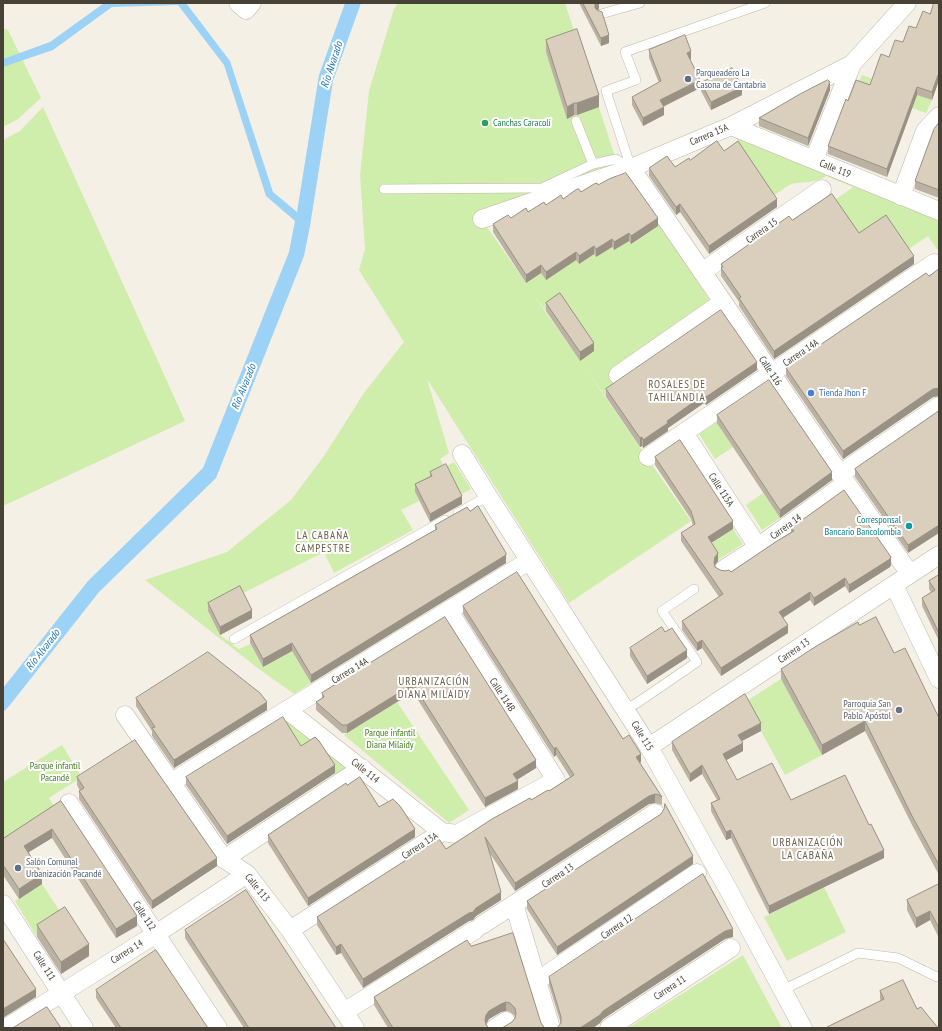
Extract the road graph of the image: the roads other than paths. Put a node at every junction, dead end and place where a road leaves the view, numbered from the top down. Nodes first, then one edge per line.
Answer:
1 (640, 3) edge
2 (765, 3) edge
3 (907, 3) edge
4 (602, 14) edge
5 (852, 64) junction
6 (939, 116) edge
7 (576, 121) dead end
8 (731, 126) junction
9 (814, 160) junction
10 (593, 164) junction
11 (630, 168) junction
12 (384, 189) dead end
13 (822, 189) dead end
14 (902, 196) junction
15 (939, 211) edge
16 (482, 219) dead end
17 (934, 263) dead end
18 (702, 272) junction
19 (723, 302) junction
20 (772, 374) junction
21 (618, 375) dead end
22 (939, 406) edge
23 (684, 433) junction
24 (462, 454) dead end
25 (648, 457) dead end
26 (843, 479) junction
27 (488, 496) junction
28 (758, 547) junction
29 (939, 555) edge
30 (530, 561) junction
31 (724, 569) edge
32 (910, 574) junction
33 (894, 585) junction
34 (694, 589) dead end
35 (449, 611) junction
36 (234, 639) dead end
37 (939, 679) edge
38 (626, 709) junction
39 (287, 710) junction
40 (125, 715) dead end
41 (649, 747) junction
42 (362, 768) junction
43 (556, 780) joint
44 (172, 782) junction
45 (69, 803) dead end
46 (655, 813) dead end
47 (442, 832) junction
48 (224, 859) junction
49 (697, 873) dead end
50 (247, 874) junction
51 (3, 904) edge
52 (514, 904) junction
53 (290, 930) junction
54 (156, 934) junction
55 (731, 948) dead end
56 (937, 977) dead end
57 (537, 981) junction
58 (783, 990) junction
59 (62, 993) junction
60 (344, 1012) junction
61 (6, 1028) edge
62 (84, 1028) edge
63 (218, 1028) edge
64 (355, 1028) edge
65 (551, 1028) edge
66 (609, 1028) edge
67 (804, 1028) edge

1 - 4 lane
2 - 11 lane
3 - 5 street, Carrera 15A
5 - 8 street, Carrera 15A
5 - 9 street
6 - 14 street
7 - 10 lane
8 - 9 street, Calle 119
8 - 11 street, Carrera 15A
9 - 14 street, Calle 119
10 - 11 lane
10 - 12 lane
11 - 16 street, Carrera 15A
11 - 18 street, Calle 116
13 - 18 street, Carrera 15
14 - 15 street, Calle 119
17 - 20 street, Carrera 14A
18 - 19 street, Calle 116
19 - 20 street, Calle 116
19 - 21 street
20 - 23 street, Carrera 14A
20 - 26 street, Calle 116
22 - 26 street, Carrera 14
23 - 25 street, Carrera 14A
23 - 28 street, Calle 115A
24 - 27 street, Calle 115
26 - 28 street, Carrera 14
26 - 32 street, Calle 116
27 - 30 street, Calle 115
27 - 36 lane
28 - 31 street, Carrera 14
29 - 32 street, Carrera 13
30 - 35 street, Carrera 14A
30 - 38 street, Calle 115
32 - 33 street, Carrera 13
33 - 37 street
33 - 41 street, Carrera 13
34 - 38 lane
35 - 39 street, Carrera 14A
35 - 43 street, Calle 114B
38 - 41 street, Calle 115
39 - 42 street, Calle 114
39 - 44 street, Carrera 14A
40 - 44 street, Calle 113
41 - 58 street, Calle 115
42 - 47 street, Calle 114
42 - 48 street
43 - 47 street, Carrera 13A
44 - 48 street, Calle 113
45 - 54 street, Calle 112
46 - 52 street, Carrera 13
47 - 53 street, Carrera 13A
48 - 50 street, Calle 113
49 - 57 street, Carrera 12
50 - 53 street, Calle 113
50 - 54 street, Carrera 14
51 - 59 street, Calle 111
52 - 57 street
52 - 60 street, Carrera 13
53 - 60 street, Calle 113
54 - 59 street, Carrera 14
54 - 63 street, Calle 112
55 - 66 street, Carrera 11
56 - 58 lane
57 - 65 street
58 - 67 street, Calle 115
59 - 61 street, Carrera 14
59 - 62 street, Calle 111
60 - 64 street, Calle 113

